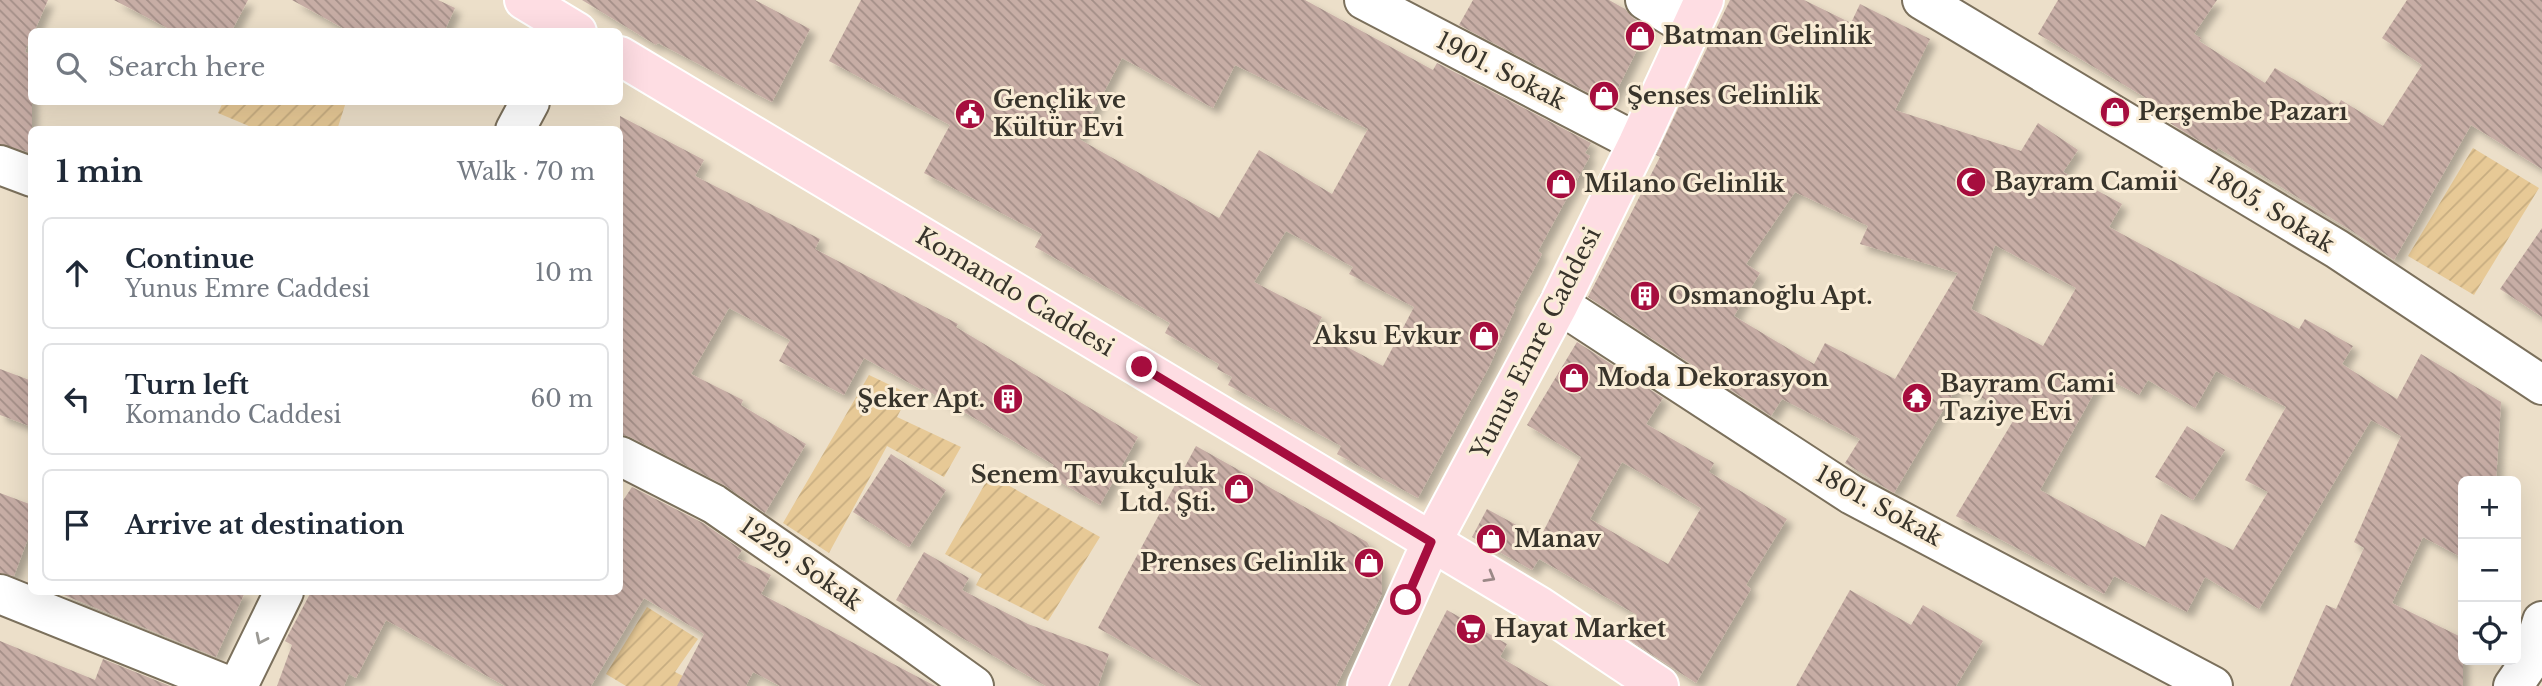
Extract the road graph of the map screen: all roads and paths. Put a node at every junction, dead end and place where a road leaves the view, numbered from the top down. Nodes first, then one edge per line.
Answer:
1 (524, 0) edge
2 (1364, 0) edge
3 (1645, 0) edge
4 (1922, 0) edge
5 (1697, 14) edge
6 (567, 28) edge
7 (623, 58) edge
8 (528, 105) edge
9 (517, 126) edge
10 (1638, 143) junction
11 (0, 165) edge
12 (28, 176) edge
13 (1559, 304) junction
14 (2542, 386) edge
15 (623, 458) edge
16 (1431, 542) junction
17 (0, 594) edge
18 (282, 595) edge
19 (2542, 621) edge
20 (2528, 674) edge
21 (229, 686) edge
22 (237, 686) edge
23 (974, 686) edge
24 (1367, 686) edge
25 (1659, 686) edge
26 (2213, 686) edge

1 - 6 main road
2 - 10 street, 1901. Sokak
3 - 5 street
4 - 14 street, 1805. Sokak
5 - 10 main road, Yunus Emre Caddesi
7 - 16 main road, Komando Caddesi
8 - 9 street
10 - 13 main road, Yunus Emre Caddesi
11 - 12 street
13 - 16 main road, Yunus Emre Caddesi
13 - 26 street, 1801. Sokak
15 - 23 street, 1229. Sokak
16 - 24 main road, Yunus Emre Caddesi
16 -> 25 main road, Komando Caddesi
17 - 21 street
18 -> 22 street
19 - 20 street

